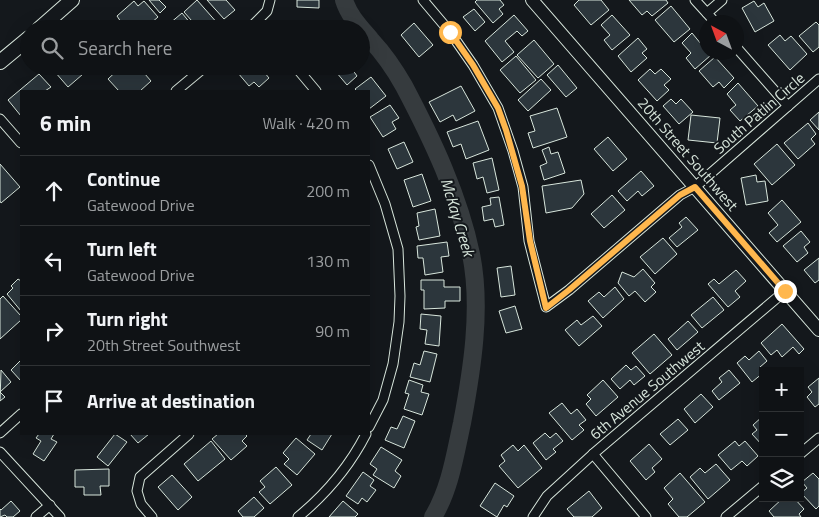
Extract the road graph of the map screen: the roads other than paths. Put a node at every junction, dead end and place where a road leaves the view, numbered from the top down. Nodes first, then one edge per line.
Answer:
1 (72, 0) edge
2 (270, 0) edge
3 (423, 0) edge
4 (532, 0) edge
5 (696, 0) edge
6 (722, 0) edge
7 (707, 13) joint
8 (49, 20) edge
9 (263, 20) edge
10 (20, 45) edge
11 (744, 56) edge
12 (0, 62) edge
13 (195, 75) edge
14 (303, 75) edge
15 (819, 80) edge
16 (177, 90) edge
17 (315, 90) edge
18 (788, 106) junction
19 (0, 120) edge
20 (20, 142) edge
21 (370, 167) edge
22 (695, 187) junction
23 (785, 291) junction
24 (819, 330) edge
25 (20, 415) edge
26 (370, 426) edge
27 (0, 433) edge
28 (189, 435) edge
29 (365, 435) edge
30 (819, 438) edge
31 (804, 451) edge
32 (0, 452) edge
33 (593, 454) junction
34 (759, 489) edge
35 (50, 505) junction
36 (36, 517) edge
37 (60, 517) edge
38 (152, 517) edge
39 (298, 517) edge
40 (532, 517) edge
41 (646, 517) edge
42 (726, 517) edge

1 - 8 main road
2 - 9 street
3 - 22 street, South Patlin Circle
4 - 22 street, 20th Street Southwest
5 - 7 street
6 - 7 street
10 - 12 main road
11 - 18 street
13 - 16 street
14 - 17 street
15 - 18 street, South Patlin Circle
18 - 22 street, South Patlin Circle
19 - 20 street
21 - 26 street
22 - 23 street, 20th Street Southwest
23 - 24 street, 20th Street Southwest
23 - 33 street, 6th Avenue Southwest
25 - 27 street
28 - 38 street
29 - 39 street
30 - 31 street
32 - 35 street
33 - 40 street, 6th Avenue Southwest
33 - 41 street
34 - 42 street
35 - 36 street
35 - 37 street

